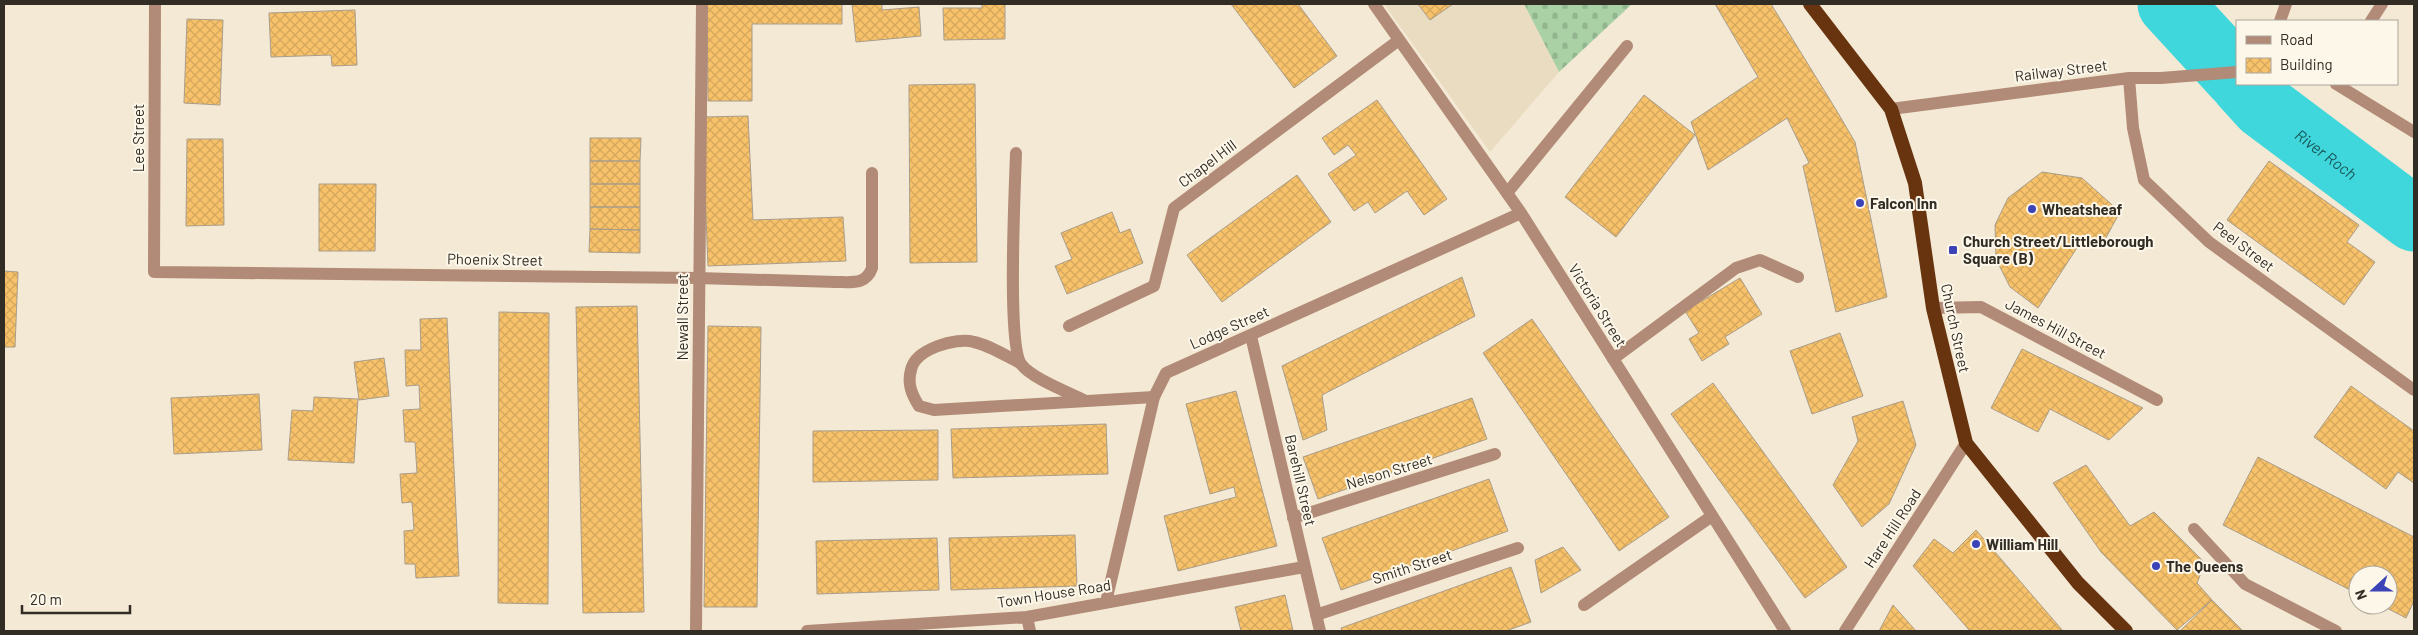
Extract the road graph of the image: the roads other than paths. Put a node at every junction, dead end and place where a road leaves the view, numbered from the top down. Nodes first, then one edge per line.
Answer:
1 (155, 4) edge
2 (702, 4) edge
3 (1374, 4) edge
4 (1810, 4) edge
5 (2286, 4) edge
6 (2382, 4) edge
7 (2280, 20) edge
8 (2372, 20) edge
9 (1399, 40) junction
10 (1627, 46) dead end
11 (2236, 72) edge
12 (2129, 78) junction
13 (2338, 85) edge
14 (1890, 108) junction
15 (2414, 132) edge
16 (1016, 153) dead end
17 (872, 173) dead end
18 (1507, 193) junction
19 (1521, 213) junction
20 (154, 272) joint
21 (1798, 277) dead end
22 (698, 278) junction
23 (1933, 308) junction
24 (1069, 326) dead end
25 (1250, 336) junction
26 (1613, 359) junction
27 (1020, 363) junction
28 (2414, 390) edge
29 (1154, 396) junction
30 (1084, 400) junction
31 (2158, 400) dead end
32 (1966, 443) junction
33 (1495, 454) dead end
34 (1712, 516) junction
35 (1293, 518) junction
36 (2194, 529) dead end
37 (1518, 548) dead end
38 (1304, 567) junction
39 (1106, 602) junction
40 (1584, 605) dead end
41 (1316, 616) junction
42 (1027, 617) junction
43 (829, 630) edge
44 (696, 631) edge
45 (807, 631) edge
46 (1030, 631) edge
47 (1320, 631) edge
48 (1785, 631) edge
49 (1845, 631) edge
50 (2126, 631) edge
51 (2336, 631) edge

1 - 20 street, Lee Street
2 - 22 street, Newall Street
3 - 9 street, Victoria Street
4 - 14 highway, Church Street
5 - 7 street
6 - 8 street
9 - 18 street, Victoria Street
9 - 24 street, Chapel Hill
10 - 18 street
11 - 12 street, Railway Street
12 - 14 street, Railway Street
12 - 28 street, Peel Street
13 - 15 street
14 - 23 highway, Church Street
16 - 27 street
17 - 22 street, Phoenix Street
18 - 19 street, Victoria Street
19 - 25 street, Lodge Street
19 - 26 street, Victoria Street
20 - 22 street, Phoenix Street
21 - 26 street
22 - 44 street, Newall Street
23 - 31 street, James Hill Street
23 - 32 highway, Church Street
25 - 29 street, Lodge Street
25 - 35 street, Barehill Street
26 - 34 street, Victoria Street
27 - 30 street
27 - 30 street
29 - 30 street
29 - 39 street, Lodge Street
32 - 49 street, Hare Hill Road
32 - 50 highway, Church Street
33 - 35 street, Nelson Street
34 - 40 street
34 - 48 street, Victoria Street
35 - 38 street, Barehill Street
36 - 51 street
37 - 41 street, Smith Street
38 - 39 street, Town House Road
38 - 41 street, Barehill Street
39 - 42 street, Town House Road
41 - 47 street, Barehill Street
42 - 43 street, Town House Road
42 - 46 street
43 - 45 street, Town House Road

